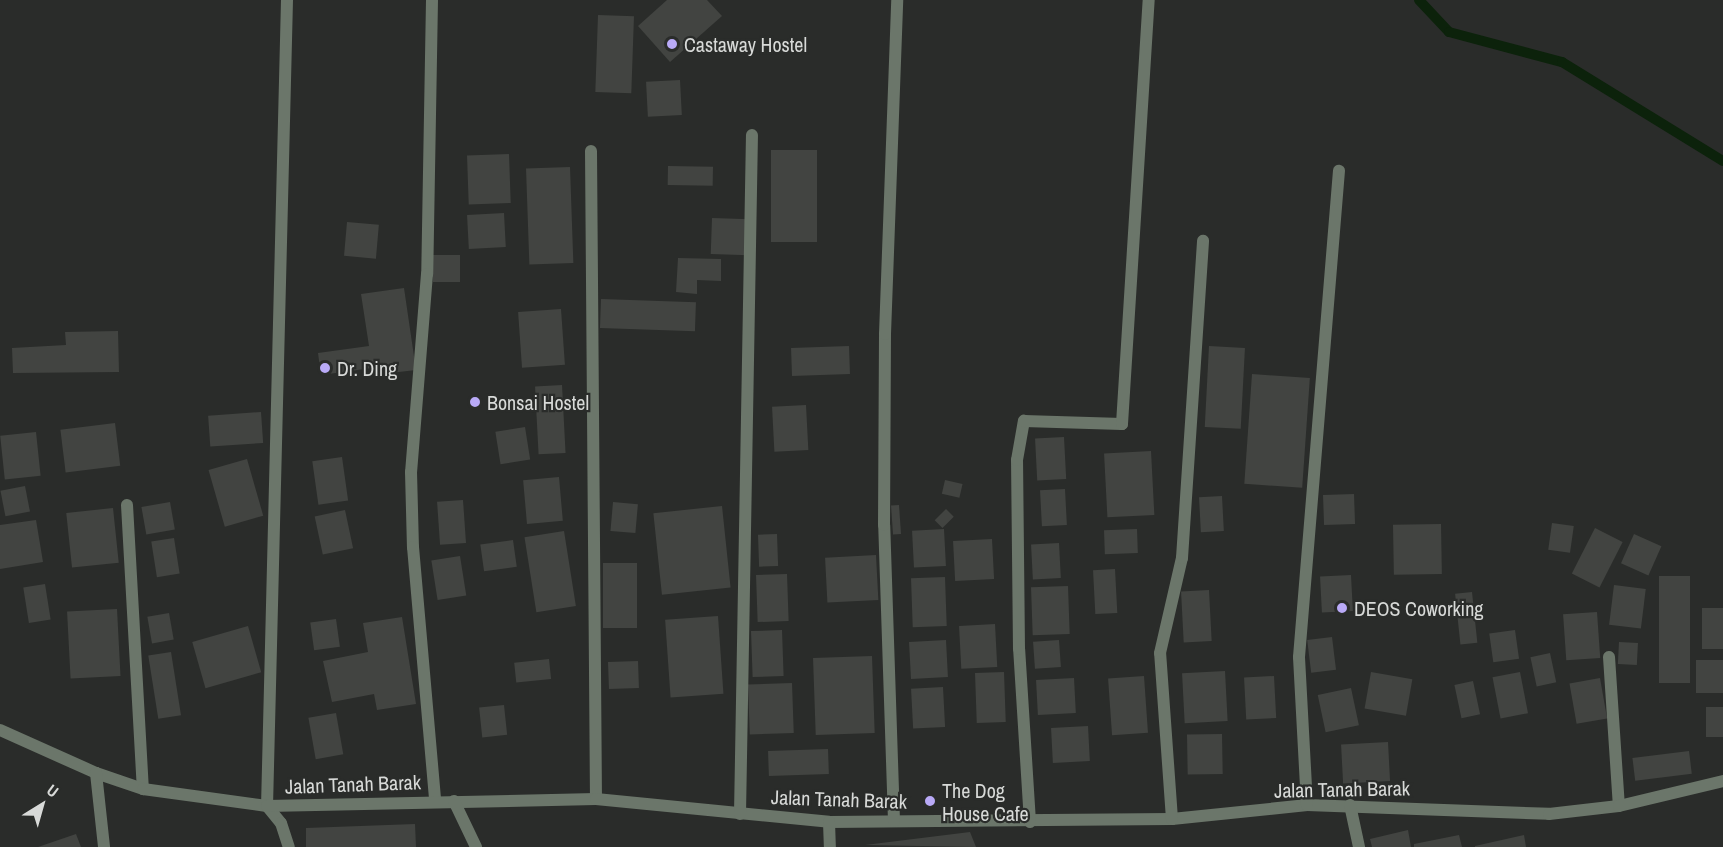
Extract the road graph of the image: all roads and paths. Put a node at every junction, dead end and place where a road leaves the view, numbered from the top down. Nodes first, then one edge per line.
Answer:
1 (287, 0) edge
2 (432, 0) edge
3 (897, 0) edge
4 (1149, 0) edge
5 (752, 135) dead end
6 (591, 151) dead end
7 (1339, 171) dead end
8 (1203, 241) dead end
9 (127, 505) dead end
10 (1609, 657) dead end
11 (0, 730) edge
12 (96, 773) junction
13 (1723, 781) edge
14 (143, 789) junction
15 (596, 799) junction
16 (435, 801) junction
17 (454, 801) junction
18 (1307, 805) junction
19 (1350, 805) junction
20 (267, 806) junction
21 (1619, 806) junction
22 (740, 814) junction
23 (1172, 819) junction
24 (894, 821) junction
25 (829, 822) junction
26 (1030, 822) junction
27 (104, 847) edge
28 (289, 847) edge
29 (476, 847) edge
30 (830, 847) edge
31 (1359, 847) edge

1 - 20 street
2 - 16 street
3 - 24 street
4 - 26 street
5 - 22 street
6 - 15 street
7 - 18 street
8 - 23 street
9 - 14 street
10 - 21 street
11 - 12 street, Jalan Tanah Barak
12 - 14 street, Jalan Tanah Barak
12 - 27 street
13 - 21 street, Jalan Tanah Barak
14 - 20 street, Jalan Tanah Barak
15 - 17 street, Jalan Tanah Barak
15 - 22 street, Jalan Tanah Barak
16 - 17 street, Jalan Tanah Barak
16 - 20 street, Jalan Tanah Barak
17 - 29 street
18 - 19 street, Jalan Tanah Barak
18 - 23 street, Jalan Tanah Barak
19 - 21 street, Jalan Tanah Barak
19 - 31 street
20 - 28 street
22 - 25 street, Jalan Tanah Barak
23 - 26 street, Jalan Tanah Barak
24 - 25 street, Jalan Tanah Barak
24 - 26 street, Jalan Tanah Barak
25 - 30 street

